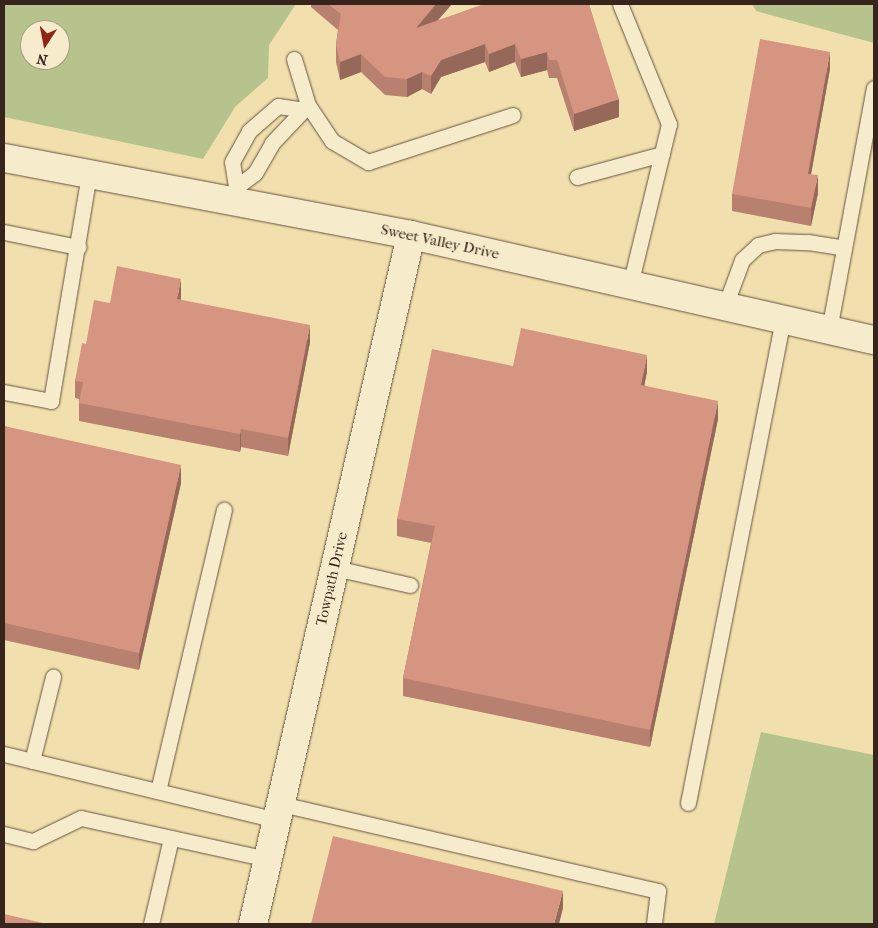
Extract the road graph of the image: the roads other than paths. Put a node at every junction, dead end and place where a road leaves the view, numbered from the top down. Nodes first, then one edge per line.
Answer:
1 (620, 4) edge
2 (294, 59) dead end
3 (874, 88) edge
4 (304, 107) junction
5 (513, 115) dead end
6 (662, 154) junction
7 (4, 158) edge
8 (89, 174) junction
9 (577, 177) dead end
10 (237, 193) junction
11 (4, 232) edge
12 (411, 235) junction
13 (78, 247) junction
14 (844, 248) junction
15 (630, 284) junction
16 (725, 306) junction
17 (783, 320) junction
18 (829, 330) junction
19 (874, 340) edge
20 (4, 392) edge
21 (224, 510) dead end
22 (334, 568) junction
23 (410, 585) dead end
24 (53, 677) dead end
25 (4, 754) edge
26 (32, 761) junction
27 (158, 791) junction
28 (688, 803) dead end
29 (279, 812) junction
30 (4, 834) edge
31 (171, 838) junction
32 (268, 859) junction
33 (151, 924) edge
34 (253, 924) edge
35 (654, 924) edge

1 - 6 lane
2 - 4 lane
3 - 14 lane
4 - 5 lane
4 - 10 lane
4 - 10 lane
6 - 9 lane
6 - 15 lane
7 - 8 street, Sweet Valley Drive
8 - 10 street, Sweet Valley Drive
8 - 13 lane
10 - 12 street, Sweet Valley Drive
11 - 13 lane
12 - 15 street, Sweet Valley Drive
12 - 22 street, Towpath Drive
13 - 20 lane
14 - 16 lane
14 - 18 lane
15 - 16 street, Sweet Valley Drive
16 - 17 street, Sweet Valley Drive
17 - 18 street, Sweet Valley Drive
17 - 28 lane
18 - 19 street, Sweet Valley Drive
21 - 27 lane
22 - 23 lane
22 - 29 street, Towpath Drive
24 - 26 lane
25 - 26 lane
26 - 27 lane
27 - 29 lane
29 - 32 street, Towpath Drive
29 - 35 lane
30 - 31 lane
31 - 32 lane
31 - 33 lane
32 - 34 street, Towpath Drive

